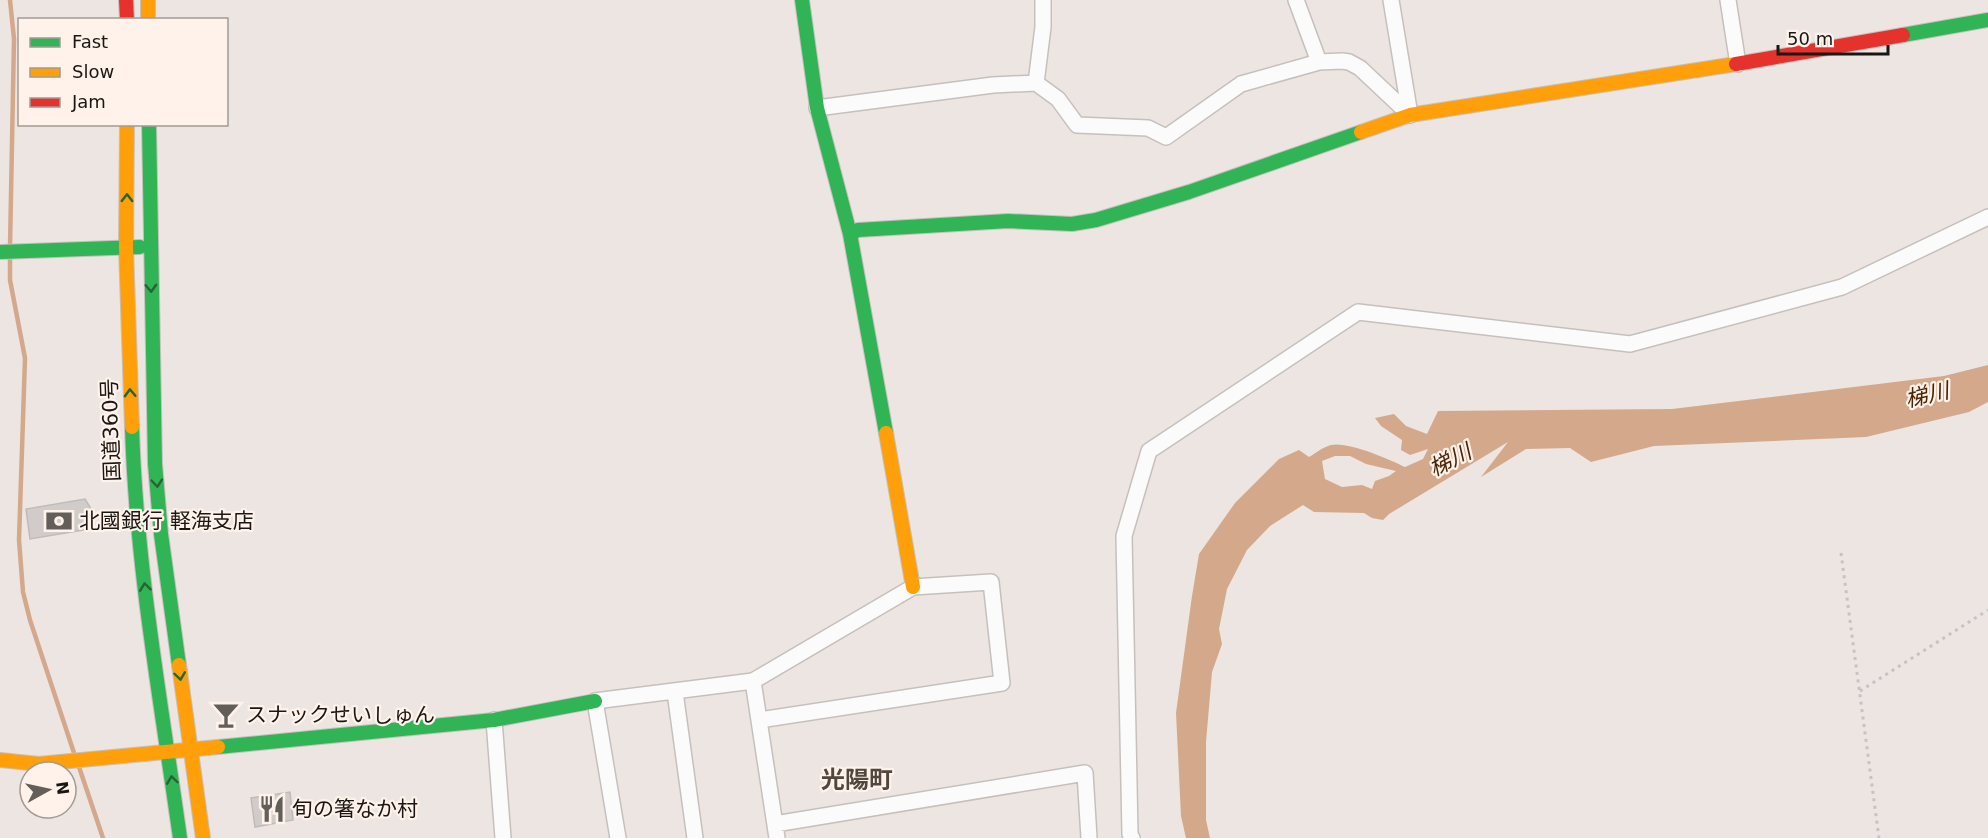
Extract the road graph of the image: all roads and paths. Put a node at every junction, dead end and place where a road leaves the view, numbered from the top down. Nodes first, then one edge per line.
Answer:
1 (126, 0) edge
2 (148, 0) edge
3 (802, 0) edge
4 (1043, 0) edge
5 (1296, 0) edge
6 (1391, 0) edge
7 (1728, 0) edge
8 (127, 18) edge
9 (148, 18) edge
10 (1988, 20) edge
11 (1319, 62) junction
12 (1738, 64) junction
13 (1036, 83) junction
14 (817, 108) junction
15 (1410, 115) junction
16 (127, 126) edge
17 (149, 126) edge
18 (1988, 217) edge
19 (850, 234) junction
20 (150, 246) junction
21 (126, 247) junction
22 (7, 252) edge
23 (1841, 553) dead end
24 (913, 587) junction
25 (1988, 610) edge
26 (753, 681) junction
27 (1860, 691) junction
28 (675, 692) junction
29 (595, 701) junction
30 (494, 720) junction
31 (760, 720) junction
32 (190, 750) junction
33 (167, 752) junction
34 (0, 760) edge
35 (776, 831) edge
36 (180, 838) edge
37 (202, 838) edge
38 (503, 838) edge
39 (618, 838) edge
40 (695, 838) edge
41 (1089, 838) edge
42 (1132, 838) edge
43 (1879, 838) edge

1 - 8 main road
2 - 9 main road
3 - 14 main road
4 - 13 street
5 - 11 street
6 - 15 street
7 - 12 street
10 - 12 main road
11 - 13 street
11 - 15 street
12 - 15 main road
13 - 14 street
14 - 19 main road
15 - 19 main road
21 -> 16 main road, 国道360号
17 - 20 main road, 国道360号
18 - 42 street
19 - 24 main road
20 - 21 main road
20 -> 32 main road, 国道360号
21 - 22 main road
33 -> 21 main road, 国道360号
23 - 27 path
24 - 26 street
24 - 31 street
25 - 27 path
26 - 28 street
26 - 31 street
27 - 43 path
28 - 29 street
28 - 40 street
29 - 30 main road
29 - 39 street
30 - 32 main road
30 - 38 street
31 - 35 street
32 - 33 main road
32 - 37 main road, 国道360号
33 - 34 main road
36 -> 33 main road, 国道360号
35 - 41 street

